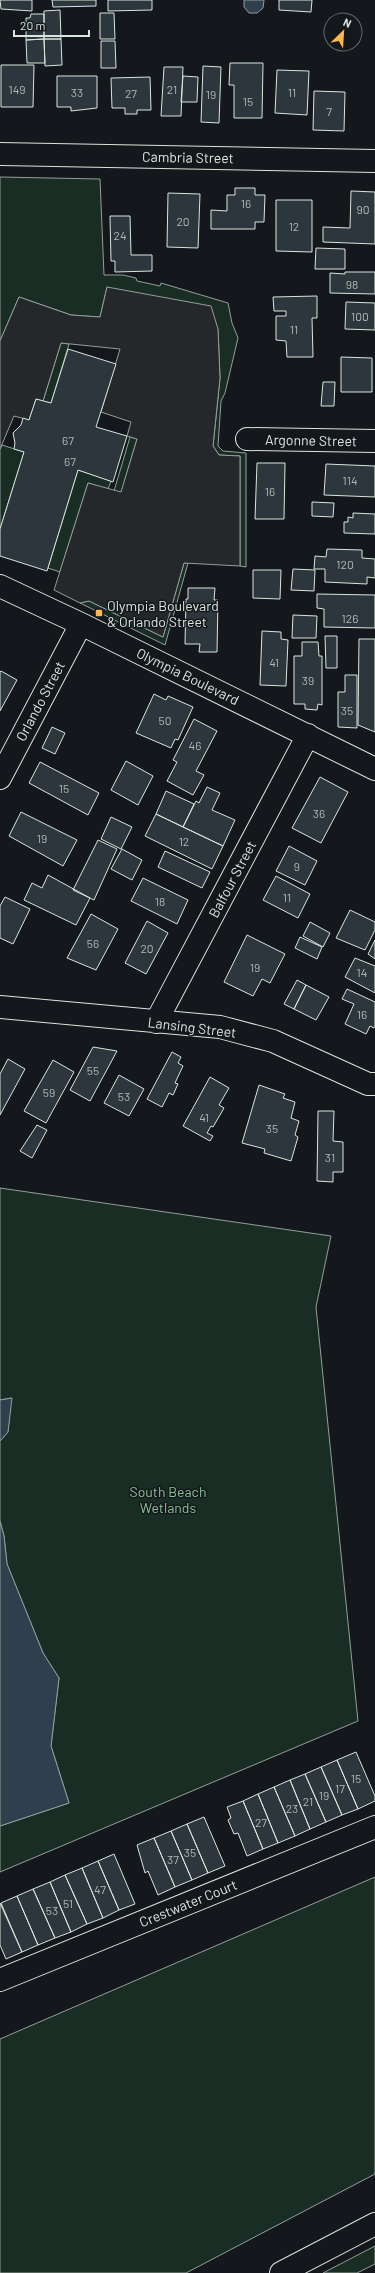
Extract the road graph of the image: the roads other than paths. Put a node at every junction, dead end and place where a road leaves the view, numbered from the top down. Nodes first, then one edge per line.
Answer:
1 (0, 154) edge
2 (375, 161) edge
3 (247, 439) dead end
4 (375, 441) edge
5 (0, 586) edge
6 (81, 624) junction
7 (308, 735) junction
8 (375, 769) edge
9 (0, 778) edge
10 (0, 1007) edge
11 (156, 1022) junction
12 (375, 1084) edge
13 (375, 1827) edge
14 (0, 1980) edge
15 (375, 2224) edge
16 (281, 2273) edge

1 - 2 street, Cambria Street
3 - 4 street, Argonne Street
5 - 6 street, Olympia Boulevard
6 - 7 street, Olympia Boulevard
6 - 9 street, Orlando Street
7 - 8 street, Olympia Boulevard
7 - 11 street, Balfour Street
10 - 11 street, Lansing Street
11 - 12 street, Lansing Street
13 - 14 street, Crestwater Court
15 - 16 street

